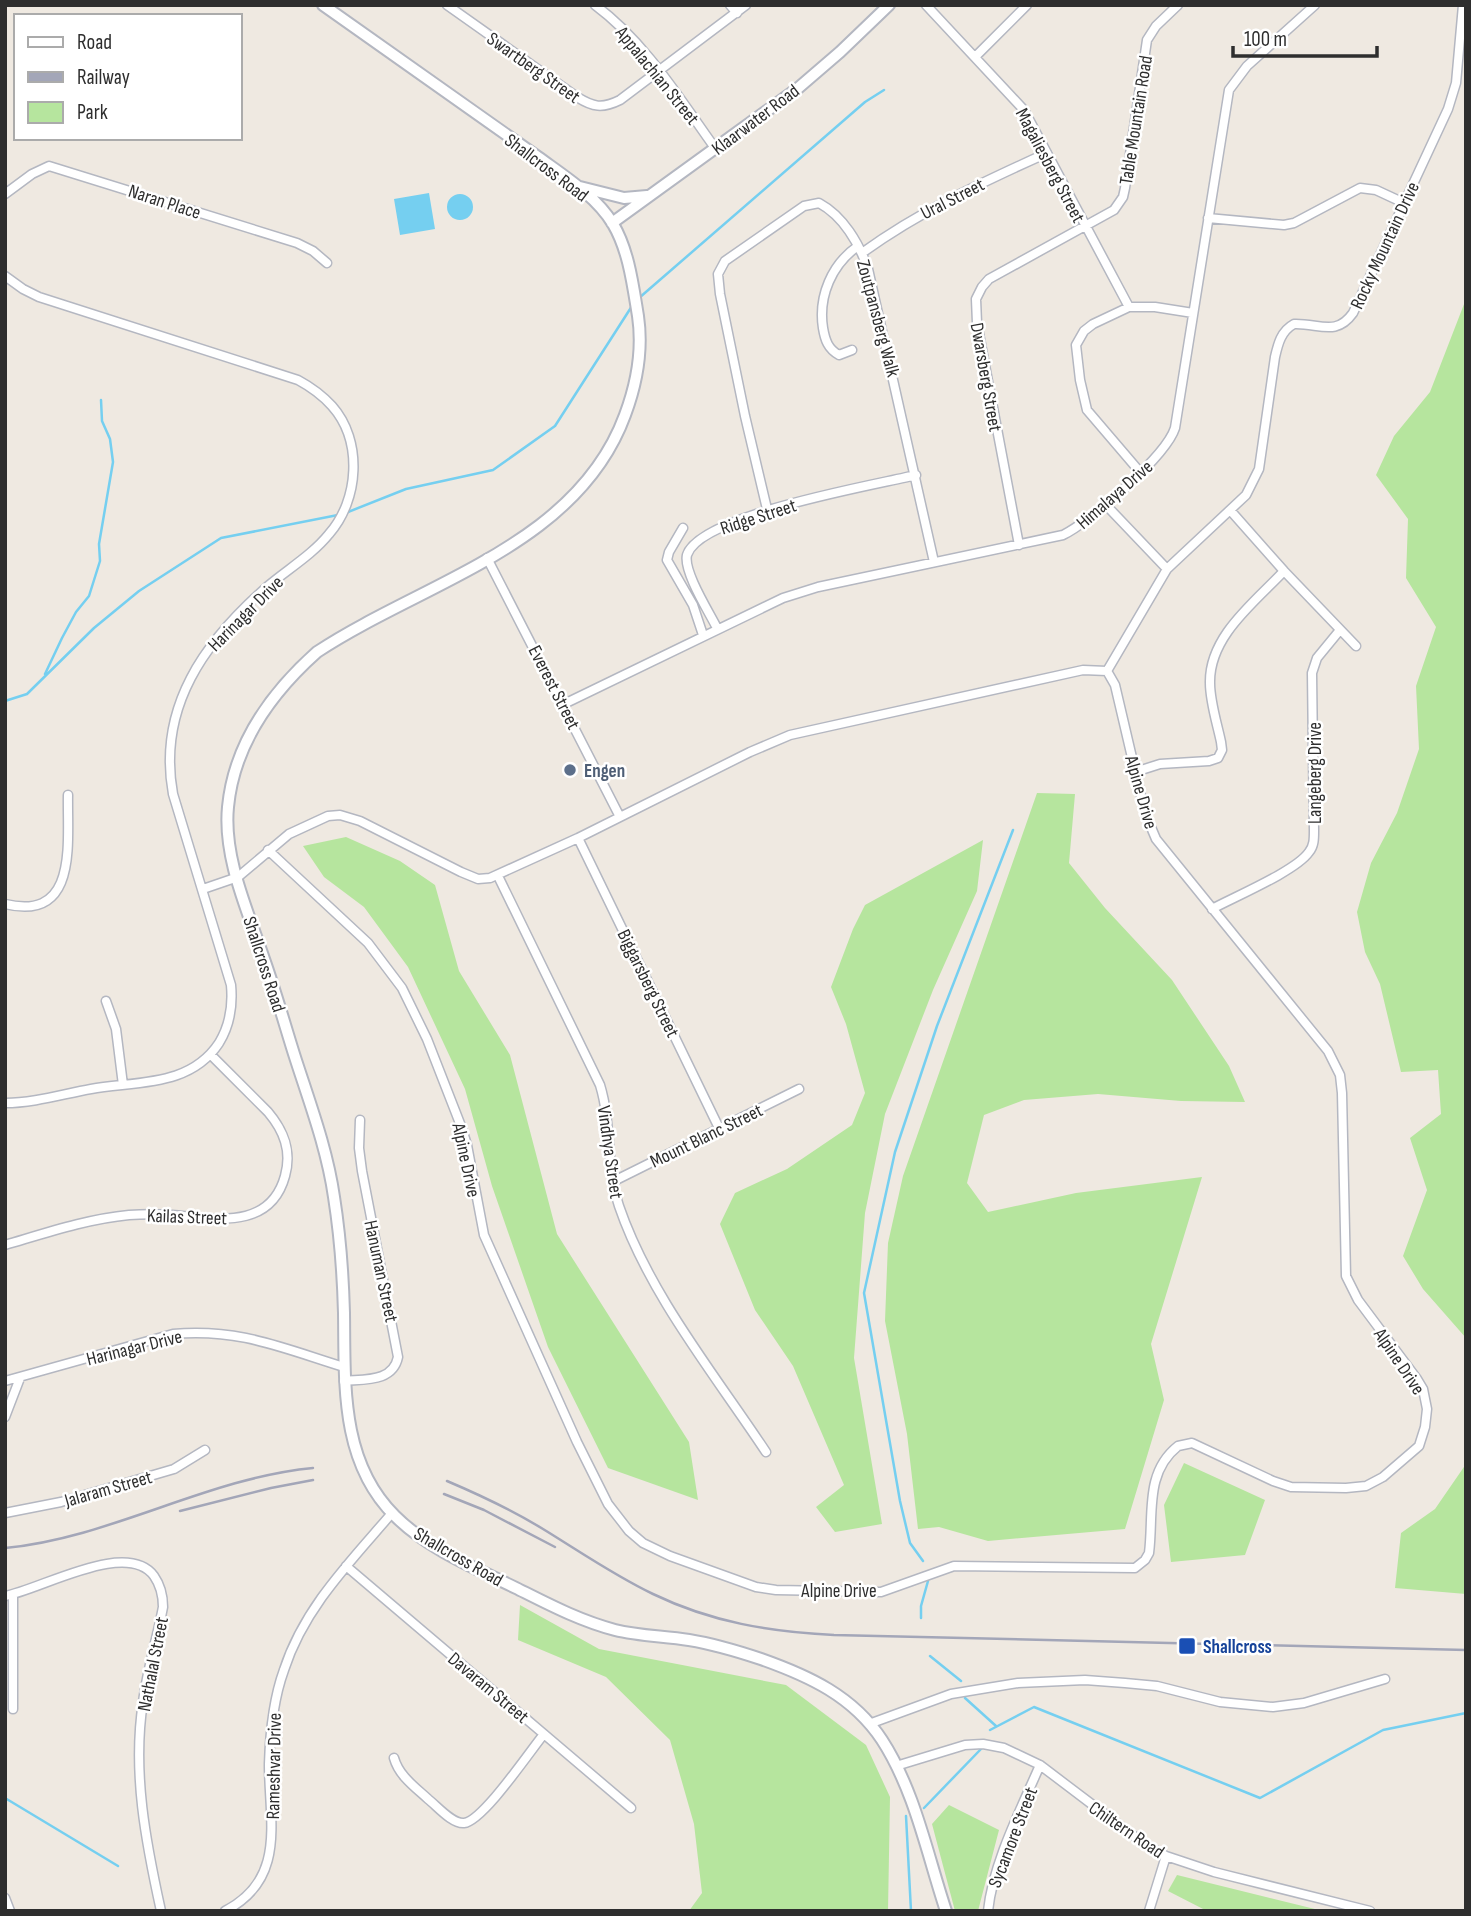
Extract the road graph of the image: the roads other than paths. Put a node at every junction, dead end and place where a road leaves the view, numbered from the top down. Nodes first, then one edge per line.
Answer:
1 (323, 5) edge
2 (447, 5) edge
3 (595, 5) edge
4 (730, 5) edge
5 (746, 5) edge
6 (888, 5) edge
7 (926, 5) edge
8 (1027, 5) edge
9 (1178, 5) edge
10 (1315, 5) edge
11 (1463, 5) edge
12 (737, 13) junction
13 (976, 56) junction
14 (659, 71) junction
15 (715, 148) junction
16 (1047, 153) junction
17 (577, 186) junction
18 (5, 194) edge
19 (649, 196) junction
20 (1404, 202) junction
21 (1208, 218) junction
22 (612, 223) junction
23 (1084, 227) junction
24 (860, 249) junction
25 (327, 263) dead end
26 (5, 276) edge
27 (1129, 307) junction
28 (1193, 313) junction
29 (852, 349) dead end
30 (1140, 472) junction
31 (916, 475) junction
32 (1105, 504) junction
33 (767, 509) junction
34 (1230, 510) junction
35 (683, 528) dead end
36 (1019, 544) junction
37 (487, 558) junction
38 (934, 562) junction
39 (1167, 569) junction
40 (1284, 571) junction
41 (717, 628) junction
42 (1339, 630) junction
43 (703, 635) junction
44 (1356, 646) dead end
45 (1107, 671) junction
46 (564, 704) junction
47 (1135, 772) junction
48 (68, 795) dead end
49 (620, 817) junction
50 (578, 838) junction
51 (268, 850) junction
52 (498, 876) junction
53 (238, 877) junction
54 (203, 889) junction
55 (5, 904) edge
56 (1212, 909) junction
57 (106, 1001) dead end
58 (211, 1055) junction
59 (123, 1085) junction
60 (799, 1089) dead end
61 (5, 1103) edge
62 (360, 1120) dead end
63 (719, 1128) junction
64 (614, 1181) junction
65 (5, 1245) edge
66 (344, 1367) junction
67 (20, 1378) junction
68 (5, 1381) edge
69 (344, 1381) junction
70 (5, 1416) edge
71 (205, 1450) dead end
72 (766, 1452) dead end
73 (5, 1513) edge
74 (392, 1513) junction
75 (346, 1566) junction
76 (9, 1595) edge
77 (1385, 1679) dead end
78 (13, 1709) dead end
79 (869, 1724) junction
80 (544, 1734) junction
81 (394, 1758) dead end
82 (1040, 1765) junction
83 (896, 1766) junction
84 (631, 1808) dead end
85 (1166, 1856) junction
86 (5, 1898) edge
87 (10, 1911) edge
88 (161, 1911) edge
89 (225, 1911) edge
90 (946, 1911) edge
91 (988, 1911) edge
92 (1149, 1911) edge
93 (1370, 1911) edge

1 - 17 street, Shallcross Road
2 - 14 street, Swartberg Street
3 - 14 street, Appalachian Street
4 - 12 street
5 - 12 street, Swartberg Street
6 - 15 street, Klaarwater Road
7 - 13 street, Magaliesberg Street
8 - 13 street
9 - 23 street, Table Mountain Road
10 - 21 street, Himalaya Drive
11 - 20 street, Rocky Mountain Drive
12 - 14 street, Swartberg Street
13 - 16 street, Magaliesberg Street
14 - 15 street, Appalachian Street
15 - 19 street, Klaarwater Road
16 - 23 street, Magaliesberg Street
16 - 24 street, Ural Street
17 - 19 street
17 - 22 street, Shallcross Road
18 - 25 street, Naran Place
19 - 22 street, Klaarwater Road
20 - 21 street
20 - 34 street, Rocky Mountain Drive
21 - 28 street, Himalaya Drive
22 - 37 street, Shallcross Road
23 - 27 street, Magaliesberg Street
23 - 36 street, Dwarsberg Street
24 - 29 street, Ural Street
24 - 31 street, Zoutpansberg Walk
24 - 33 street, Zoutpansberg Walk
26 - 54 street, Harinagar Drive
27 - 28 street
27 - 30 street
28 - 30 street, Himalaya Drive
30 - 32 street, Himalaya Drive
31 - 33 street, Ridge Street
31 - 38 street, Zoutpansberg Walk
32 - 36 street, Himalaya Drive
32 - 39 street
33 - 41 street, Ridge Street
34 - 39 street, Rocky Mountain Drive
34 - 40 street
35 - 43 street
36 - 38 street, Himalaya Drive
37 - 46 street, Everest Street
37 - 53 street, Shallcross Road
38 - 41 street, Himalaya Drive
39 - 45 street, Rocky Mountain Drive
40 - 42 street
40 - 47 street
41 - 43 street, Himalaya Drive
42 - 44 street
42 - 56 street, Langeberg Drive
43 - 46 street, Himalaya Drive
45 - 47 street, Alpine Drive
45 - 49 street
46 - 49 street, Everest Street
47 - 56 street, Alpine Drive
48 - 55 street
49 - 50 street
50 - 52 street
50 - 63 street, Biggarsberg Street
51 - 52 street
51 - 53 street
51 - 56 street, Alpine Drive
52 - 64 street, Vindhya Street
53 - 54 street
53 - 66 street, Shallcross Road
54 - 58 street, Harinagar Drive
57 - 59 street
58 - 59 street, Harinagar Drive
58 - 65 street, Kailas Street
59 - 61 street, Harinagar Drive
60 - 63 street, Mount Blanc Street
62 - 69 street, Hanuman Street
63 - 64 street, Mount Blanc Street
64 - 72 street, Vindhya Street
66 - 67 street, Harinagar Drive
66 - 69 street, Shallcross Road
67 - 68 street, Harinagar Drive
67 - 70 street
69 - 74 street, Shallcross Road
71 - 73 street, Jalaram Street
74 - 75 street, Rameshvar Drive
74 - 79 street, Shallcross Road
75 - 80 street, Davaram Street
75 - 89 street, Rameshvar Drive
76 - 78 street
76 - 88 street, Nathalal Street
77 - 79 street
79 - 83 street, Shallcross Road
80 - 81 street
80 - 84 street, Davaram Street
82 - 83 street, Chiltern Road
82 - 85 street, Chiltern Road
82 - 91 street, Sycamore Street
83 - 90 street, Shallcross Road
85 - 92 street
85 - 93 street, Chiltern Road
86 - 87 street

